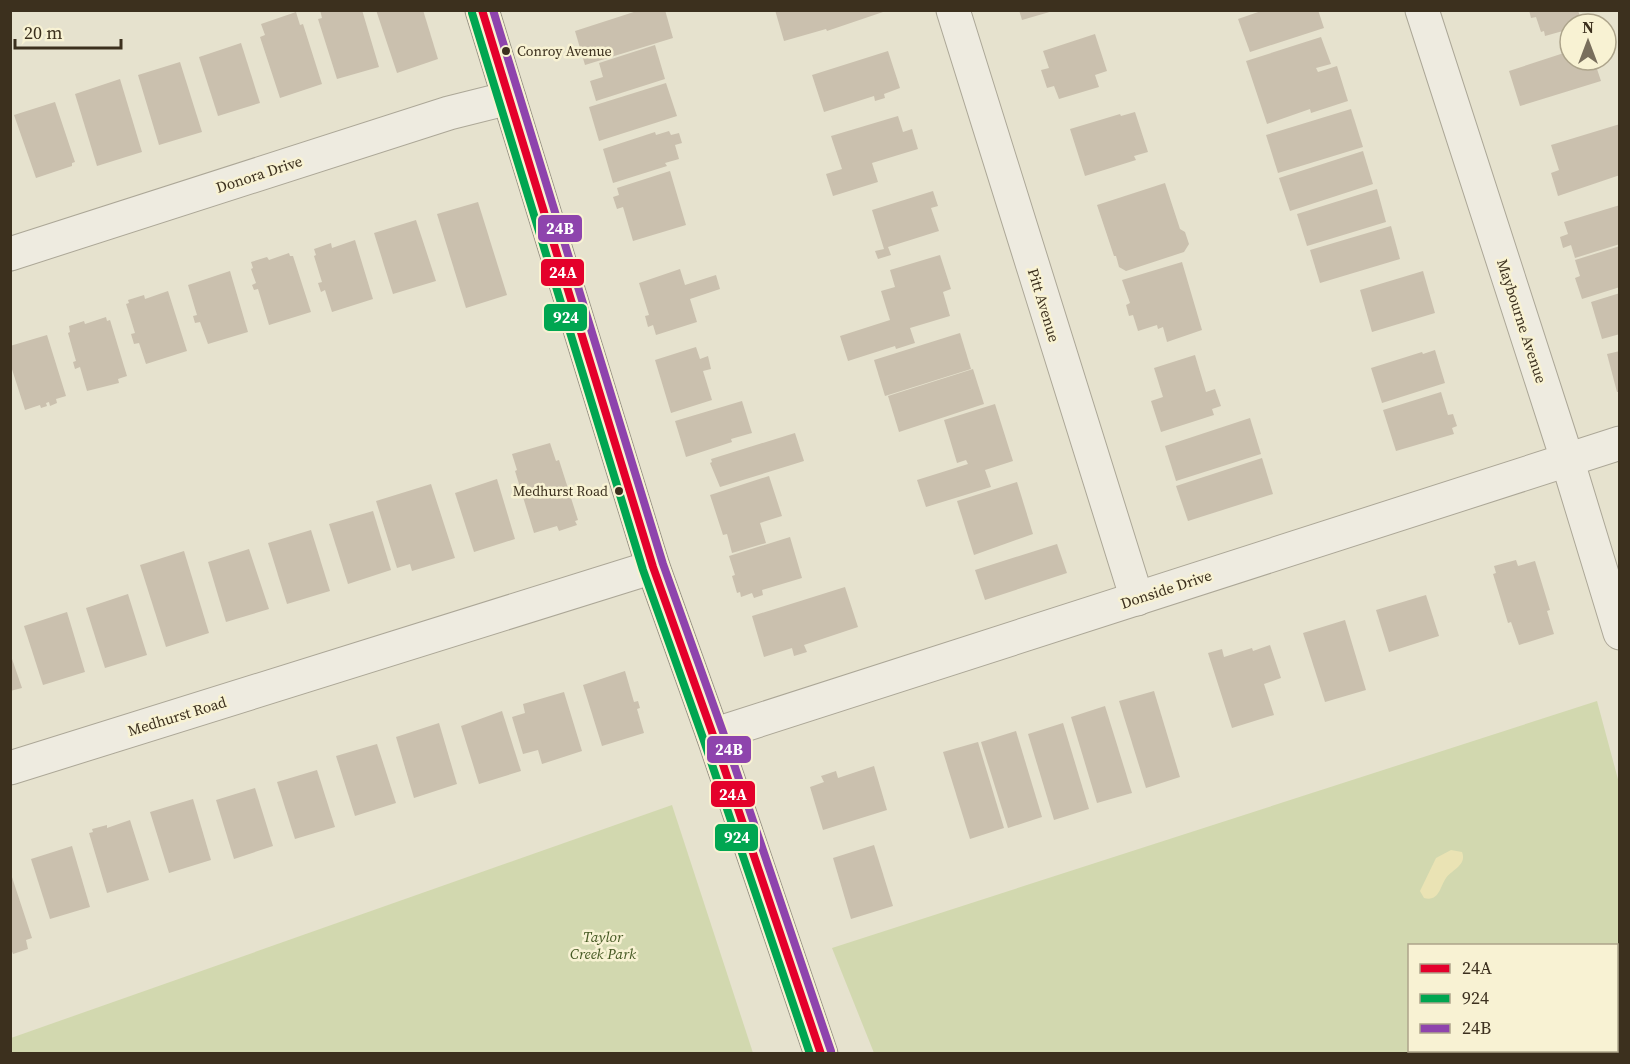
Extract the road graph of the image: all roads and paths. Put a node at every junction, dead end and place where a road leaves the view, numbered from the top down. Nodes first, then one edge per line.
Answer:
1 (482, 10) edge
2 (952, 10) edge
3 (1422, 10) edge
4 (509, 98) junction
5 (10, 254) edge
6 (1620, 443) edge
7 (1567, 459) junction
8 (653, 567) junction
9 (1137, 599) junction
10 (1620, 633) edge
11 (713, 735) junction
12 (10, 768) edge
13 (821, 1053) edge

1 - 4 street
2 - 9 street, Pitt Avenue
3 - 7 street, Maybourne Avenue
4 - 5 street, Donora Drive
4 - 8 street
6 - 7 street, Donside Drive
7 - 9 street, Donside Drive
7 - 10 street, Maybourne Avenue
8 - 11 street
8 - 12 street, Medhurst Road
9 - 11 street, Donside Drive
11 - 13 street

